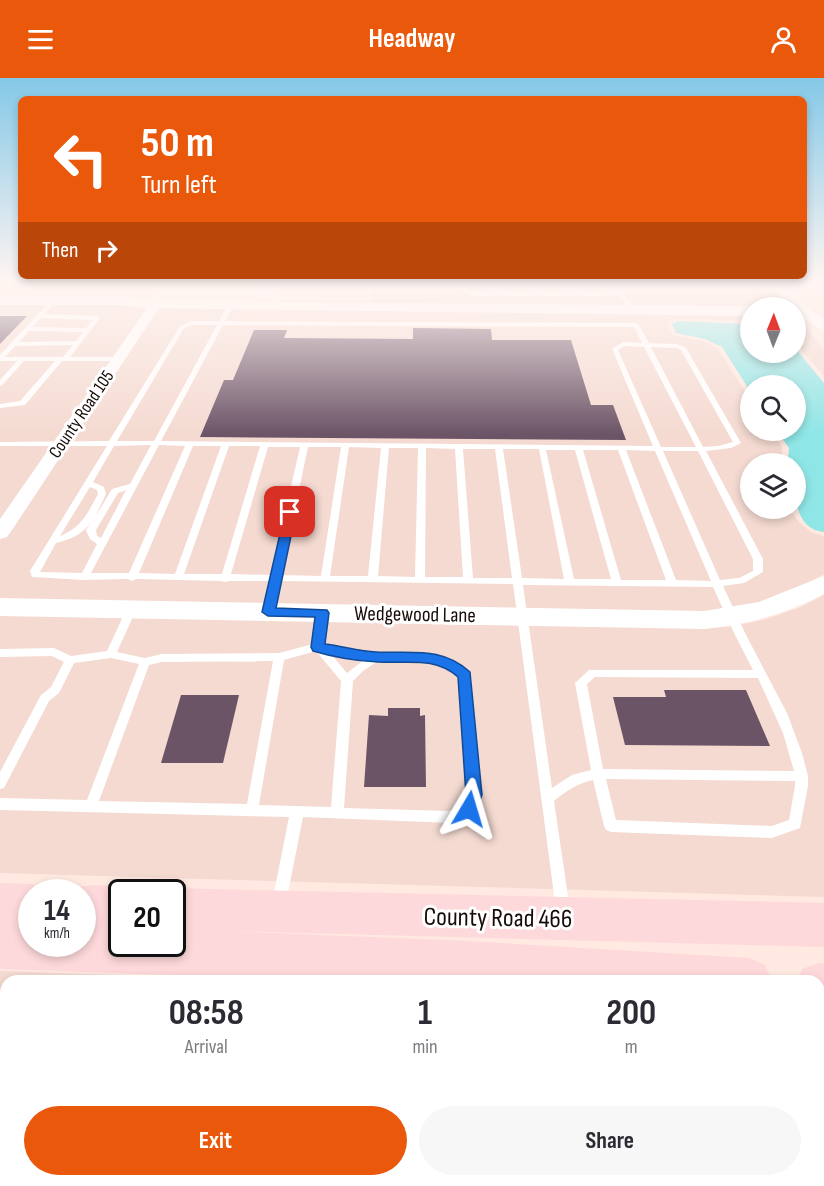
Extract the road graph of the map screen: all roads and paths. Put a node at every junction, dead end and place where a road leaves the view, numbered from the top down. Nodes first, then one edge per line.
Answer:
1 (26, 332) edge
2 (87, 332) edge
3 (138, 332) edge
4 (179, 332) edge
5 (216, 332) edge
6 (640, 332) edge
7 (814, 332) edge
8 (77, 343) junction
9 (824, 343) edge
10 (15, 344) junction
11 (646, 344) junction
12 (22, 359) junction
13 (63, 359) junction
14 (119, 359) junction
15 (0, 384) edge
16 (0, 406) edge
17 (113, 443) junction
18 (155, 443) junction
19 (190, 443) junction
20 (0, 444) edge
21 (61, 444) junction
22 (226, 444) junction
23 (266, 444) junction
24 (305, 444) junction
25 (345, 445) junction
26 (385, 445) junction
27 (422, 446) junction
28 (459, 446) junction
29 (499, 446) junction
30 (542, 447) junction
31 (578, 447) junction
32 (621, 448) junction
33 (658, 448) junction
34 (700, 448) junction
35 (89, 483) junction
36 (132, 486) junction
37 (0, 533) edge
38 (54, 541) junction
39 (102, 543) junction
40 (84, 577) junction
41 (132, 578) junction
42 (178, 578) junction
43 (225, 579) junction
44 (275, 579) junction
45 (325, 579) junction
46 (373, 580) junction
47 (420, 580) junction
48 (468, 581) junction
49 (518, 582) junction
50 (570, 582) junction
51 (617, 583) junction
52 (672, 583) junction
53 (717, 584) junction
54 (824, 584) edge
55 (0, 607) edge
56 (131, 610) junction
57 (268, 612) junction
58 (322, 613) junction
59 (523, 616) junction
60 (732, 618) junction
61 (318, 647) junction
62 (0, 653) edge
63 (111, 654) junction
64 (279, 657) junction
65 (376, 657) junction
66 (70, 660) junction
67 (145, 662) junction
68 (760, 674) junction
69 (347, 680) junction
70 (598, 774) junction
71 (802, 776) junction
72 (0, 784) edge
73 (548, 799) junction
74 (0, 804) edge
75 (91, 806) junction
76 (252, 810) junction
77 (297, 812) junction
78 (337, 814) junction
79 (0, 904) edge
80 (18, 905) edge
81 (186, 909) edge
82 (277, 912) junction
83 (565, 919) junction
84 (824, 925) edge
85 (0, 947) edge
86 (241, 967) edge
87 (668, 975) edge

1 - 10 lane
2 - 8 lane
3 - 14 street, County Road 105
4 - 17 lane
5 - 18 lane
6 - 11 lane
7 - 9 street
8 - 10 lane
8 - 13 lane
10 - 12 lane
11 - 33 lane
11 - 34 lane
11 - 34 lane
12 - 13 lane
12 - 15 lane
13 - 14 lane
13 - 16 lane
14 - 21 street, County Road 105
17 - 18 lane
17 - 21 lane
17 - 35 lane
18 - 19 lane
18 - 36 lane
19 - 22 lane
19 - 41 lane
20 - 21 lane
21 - 37 street, County Road 105
22 - 23 lane
22 - 42 lane
23 - 24 lane
23 - 43 lane
24 - 25 lane
24 - 44 lane
25 - 26 lane
25 - 45 lane
26 - 27 lane
26 - 46 lane
27 - 28 lane
27 - 47 lane
28 - 29 lane
28 - 48 lane
29 - 30 lane
29 - 49 lane
30 - 31 lane
30 - 50 lane
31 - 32 lane
31 - 51 lane
32 - 33 lane
32 - 52 lane
33 - 34 lane
33 - 53 lane
34 - 53 lane
35 - 38 lane
35 - 38 lane
36 - 39 lane
36 - 39 lane
38 - 40 lane
39 - 40 lane
40 - 41 lane
41 - 42 lane
42 - 43 lane
43 - 44 lane
44 - 45 lane
44 - 57 lane
45 - 46 lane
46 - 47 lane
47 - 48 lane
48 - 49 lane
49 - 50 lane
49 - 59 lane
50 - 51 lane
51 - 52 lane
52 - 53 lane
53 - 60 lane
54 - 60 street, Wedgewood Lane
55 - 56 street, Wedgewood Lane
56 - 57 street, Wedgewood Lane
56 - 63 lane
57 - 58 street, Wedgewood Lane
58 - 59 street, Wedgewood Lane
58 - 61 lane
59 - 60 street, Wedgewood Lane
59 - 73 lane
60 - 68 lane
61 - 64 lane
61 - 65 lane
61 - 69 lane
62 - 66 lane
63 - 66 lane
63 - 67 lane
64 - 67 lane
64 - 76 lane
65 - 69 lane
65 - 78 lane
66 - 72 lane
67 - 75 lane
68 - 70 lane
68 - 71 lane
69 - 78 lane
70 - 71 lane
70 - 71 lane
70 - 73 lane
73 - 83 lane
74 - 75 lane
75 - 76 lane
76 - 77 lane
77 - 78 lane
77 - 82 lane
79 - 80 main road
81 - 82 main road, County Road 466
82 - 83 main road, County Road 466
82 - 86 street
83 - 84 main road, County Road 466
85 - 86 main road, County Road 466
86 - 87 main road, County Road 466

